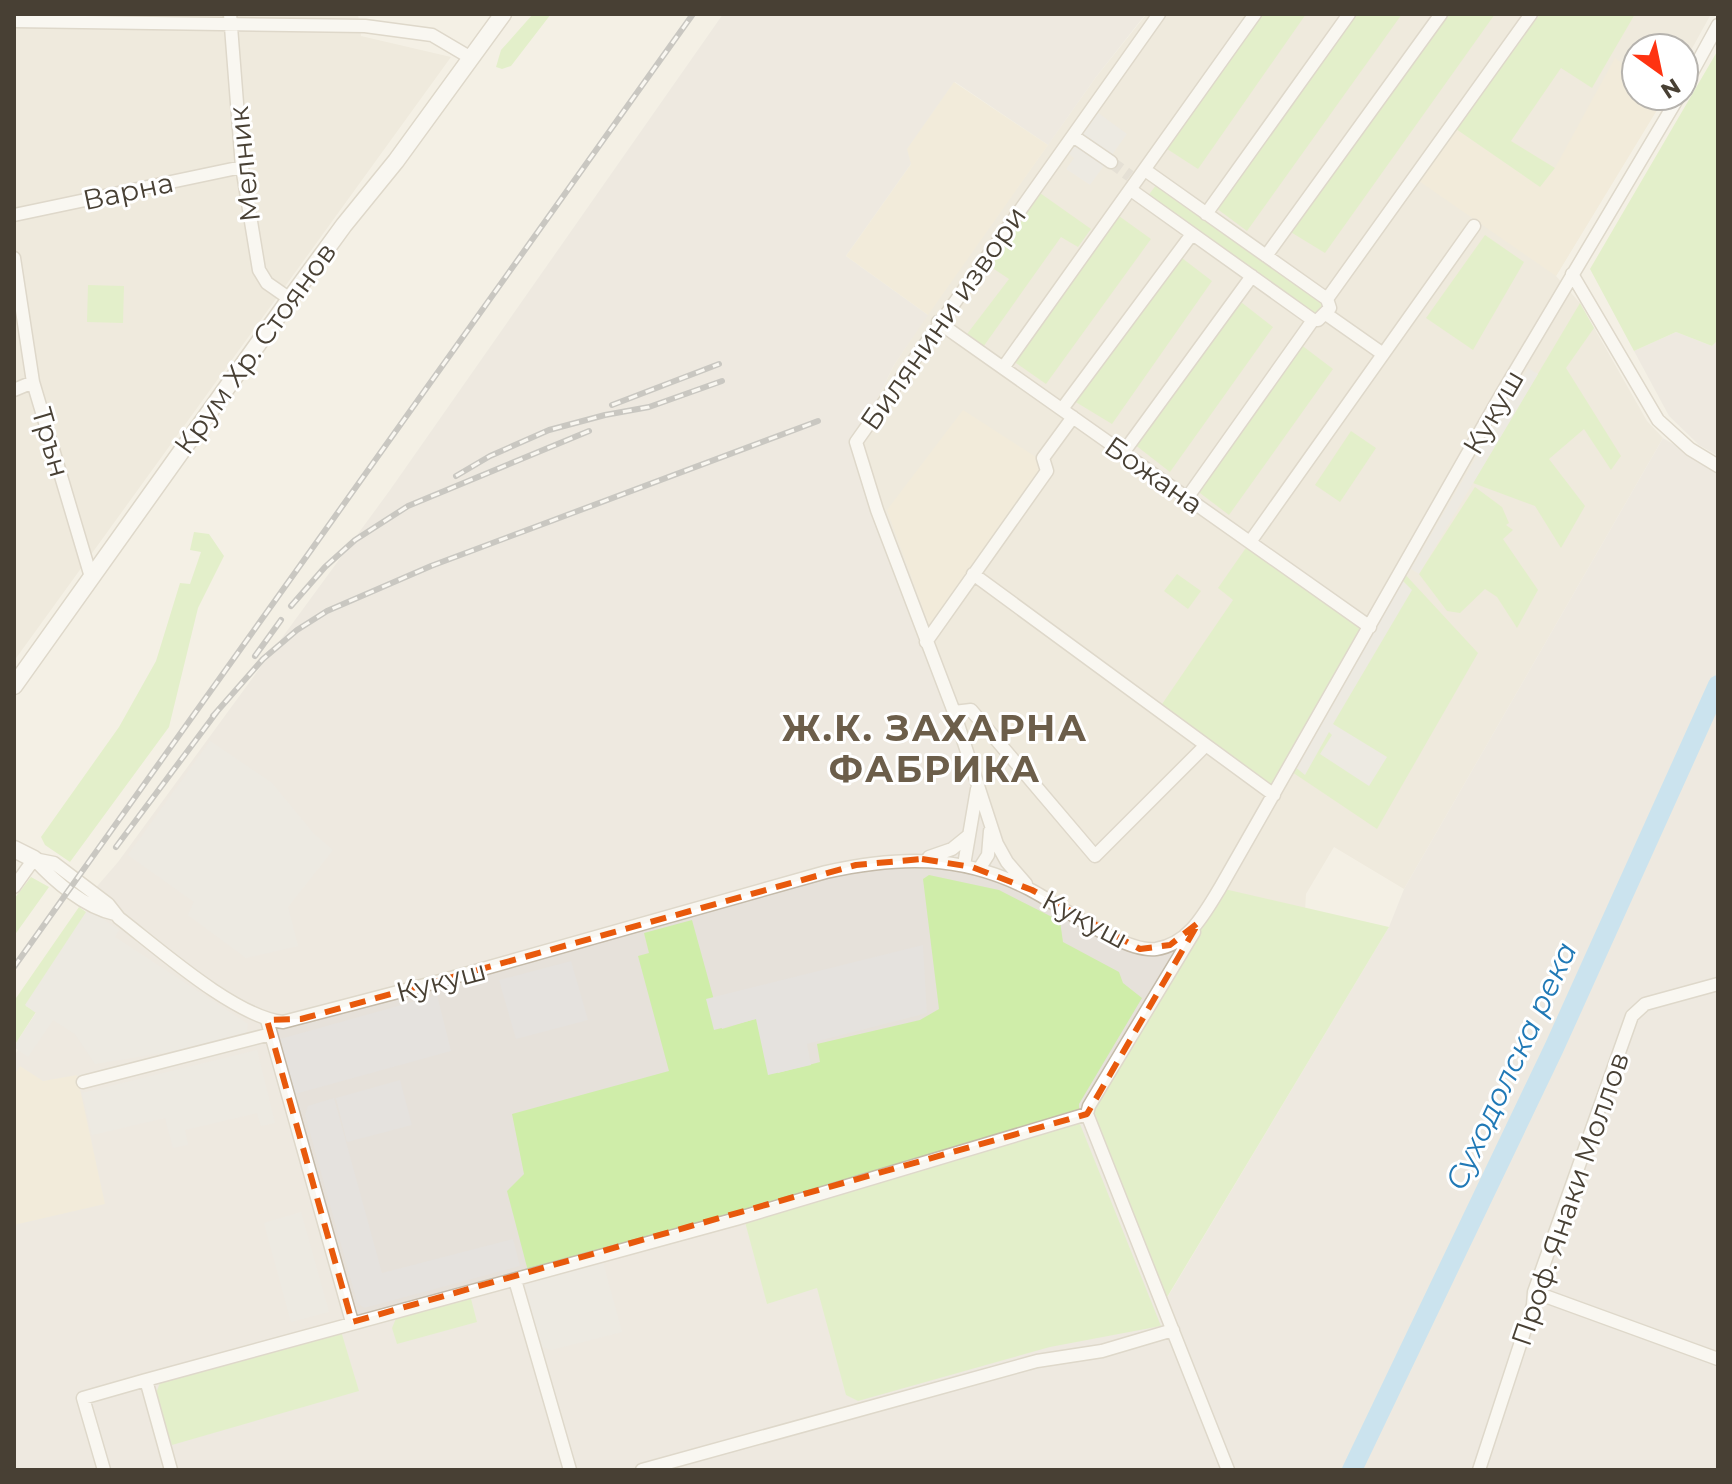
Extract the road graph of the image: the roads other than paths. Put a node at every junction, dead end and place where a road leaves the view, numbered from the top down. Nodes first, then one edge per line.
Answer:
1 (503, 14) edge
2 (1255, 14) edge
3 (1349, 14) edge
4 (1441, 14) edge
5 (1531, 14) edge
6 (1157, 15) edge
7 (231, 19) edge
8 (364, 20) edge
9 (14, 21) edge
10 (1718, 25) edge
11 (471, 58) junction
12 (1700, 58) edge
13 (1669, 112) edge
14 (1073, 136) junction
15 (1111, 162) tunnel mouth
16 (242, 167) junction
17 (1136, 179) junction
18 (1206, 214) junction
19 (14, 215) edge
20 (1474, 226) dead end
21 (1192, 234) junction
22 (1266, 256) junction
23 (14, 258) edge
24 (1572, 274) junction
25 (1252, 276) junction
26 (290, 299) junction
27 (1327, 299) junction
28 (1326, 314) junction
29 (1313, 320) junction
30 (938, 322) junction
31 (1383, 354) junction
32 (1003, 368) junction
33 (33, 382) junction
34 (14, 390) edge
35 (1062, 409) junction
36 (1073, 417) junction
37 (1123, 453) junction
38 (1718, 466) edge
39 (1187, 498) junction
40 (1250, 542) junction
41 (973, 574) junction
42 (91, 577) junction
43 (1370, 627) junction
44 (926, 642) junction
45 (14, 686) edge
46 (954, 712) junction
47 (1206, 745) junction
48 (978, 786) junction
49 (1274, 795) junction
50 (990, 823) junction
51 (968, 836) junction
52 (14, 849) edge
53 (34, 859) junction
54 (922, 859) junction
55 (964, 865) junction
56 (979, 869) junction
57 (14, 887) edge
58 (1032, 890) junction
59 (1199, 922) junction
60 (1718, 984) edge
61 (267, 1020) junction
62 (271, 1034) junction
63 (83, 1082) dead end
64 (1087, 1114) junction
65 (515, 1280) junction
66 (1534, 1292) junction
67 (352, 1322) junction
68 (1173, 1330) junction
69 (1718, 1359) edge
70 (146, 1380) junction
71 (104, 1470) edge
72 (171, 1470) edge
73 (570, 1470) edge
74 (642, 1470) edge
75 (1228, 1470) edge
76 (1479, 1470) edge

1 - 11 street, Крум Хр. Стоянов
2 - 17 street
3 - 18 street
4 - 22 street
5 - 27 street
6 - 14 street, Билянини извори
7 - 8 street
7 - 9 street
7 - 16 street, Мелник
8 - 11 street
10 - 12 street
11 - 26 street, Крум Хр. Стоянов
13 - 24 street, Кукуш
14 - 15 street
14 - 30 street, Билянини извори
16 - 19 street, Варна
16 - 26 street, Мелник
17 - 18 street
17 - 21 street
17 - 32 street
18 - 22 street
20 - 31 street
21 - 25 street
21 - 35 street
22 - 27 street
23 - 33 street, Трън
24 - 38 street
24 - 43 street, Кукуш
25 - 29 street
25 - 37 street
26 - 42 street, Крум Хр. Стоянов
27 - 28 street
28 - 29 street
28 - 31 street
29 - 39 street
30 - 32 street, Божана
30 - 44 street, Билянини извори
31 - 40 street
32 - 35 street, Божана
33 - 34 street
33 - 42 street, Трън
35 - 36 street, Божана
36 - 37 street, Божана
36 - 41 street
37 - 39 street, Божана
39 - 40 street, Божана
40 - 43 street, Божана
41 - 44 street
41 - 47 street
42 - 45 street, Крум Хр. Стоянов
43 - 49 street, Кукуш
44 - 46 street, Билянини извори
46 - 47 street
46 - 48 street, Билянини извори
47 - 49 street
48 - 50 street, Билянини извори
48 - 51 street, Билянини извори
49 - 59 street, Кукуш
50 - 56 street, Билянини извори
50 - 58 street, Билянини извори
51 - 54 street
51 - 55 street, Билянини извори
52 - 53 street
53 - 57 street
53 - 61 street
54 - 55 street, Кукуш
54 - 61 street, Кукуш
55 - 56 street, Кукуш
56 - 58 street, Кукуш
58 - 59 street, Кукуш
59 - 64 street
60 - 66 street, Проф. Янаки Моллов
61 - 62 street
62 - 63 street
62 - 67 street
64 - 65 street
64 - 68 street
65 - 67 street
65 - 73 street
66 - 69 street
66 - 76 street, Проф. Янаки Моллов
67 - 70 street
68 - 74 street
68 - 75 street
70 - 71 street
70 - 72 street

